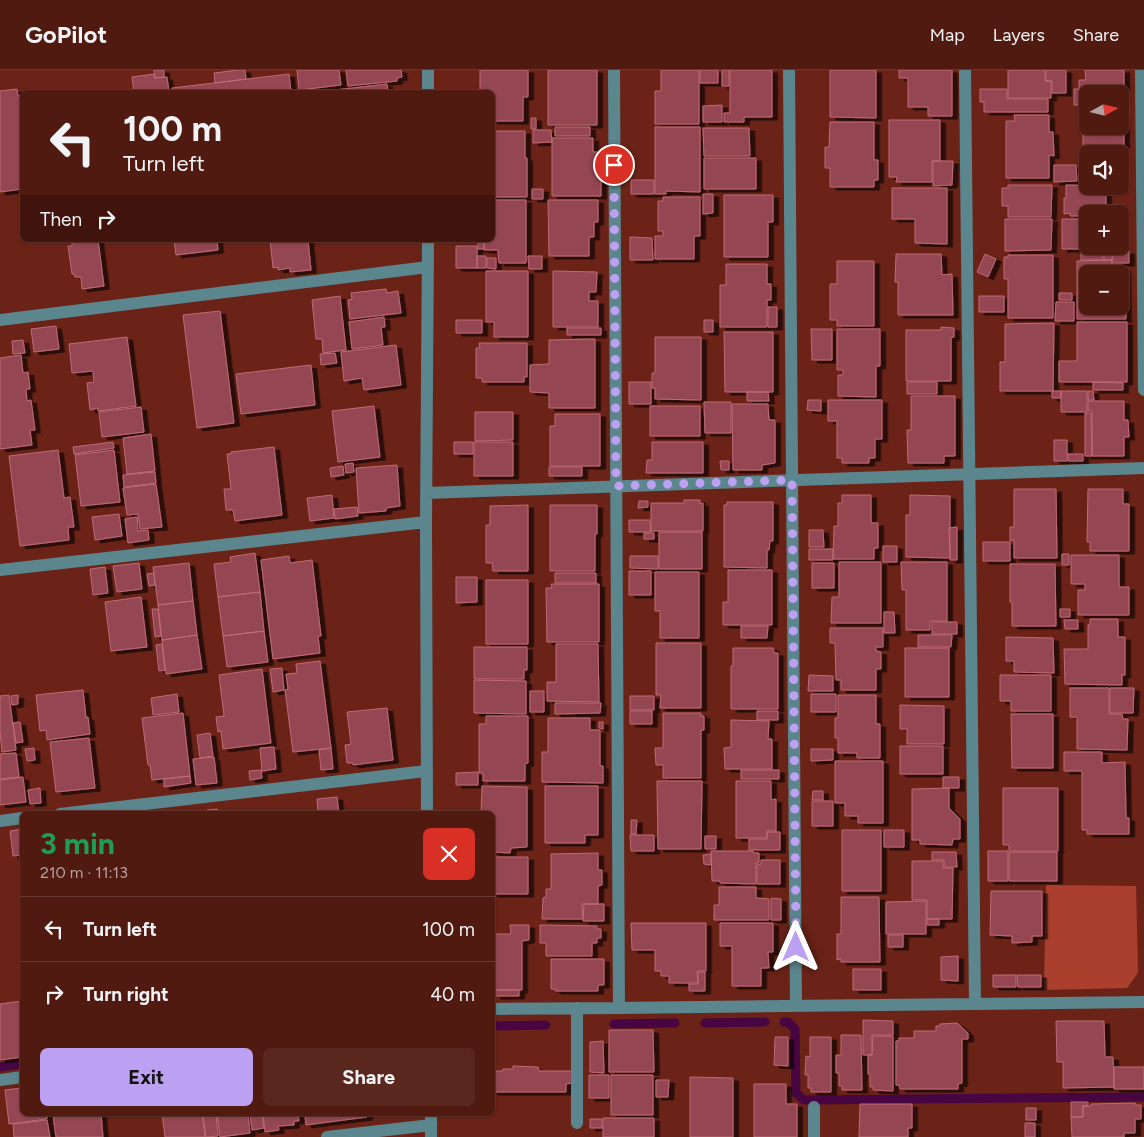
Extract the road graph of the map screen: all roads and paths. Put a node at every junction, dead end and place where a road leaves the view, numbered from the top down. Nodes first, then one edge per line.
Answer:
1 (428, 70) edge
2 (614, 70) edge
3 (790, 70) edge
4 (965, 70) edge
5 (1141, 70) edge
6 (428, 90) edge
7 (1143, 219) edge
8 (428, 242) edge
9 (428, 268) junction
10 (0, 320) edge
11 (1144, 390) edge
12 (1144, 468) edge
13 (969, 474) junction
14 (792, 480) junction
15 (616, 486) junction
16 (427, 493) junction
17 (426, 522) junction
18 (0, 570) edge
19 (426, 771) junction
20 (86, 811) edge
21 (427, 811) edge
22 (20, 818) edge
23 (0, 821) edge
24 (1144, 1002) edge
25 (975, 1004) junction
26 (796, 1006) junction
27 (577, 1008) junction
28 (619, 1008) junction
29 (495, 1009) edge
30 (20, 1077) edge
31 (0, 1080) edge
32 (814, 1107) dead end
33 (577, 1123) dead end
34 (431, 1125) edge
35 (327, 1137) edge
36 (814, 1137) edge

1 - 6 street
2 - 15 street
3 - 14 street
4 - 13 street
5 - 7 street
7 - 11 street
8 - 9 street
9 - 10 street
9 - 16 street
12 - 13 street
13 - 14 street
13 - 25 street
14 - 15 street
14 - 26 street
15 - 16 street
15 - 28 street
16 - 17 street
17 - 18 street
17 - 19 street
19 - 20 street
19 - 21 street
22 - 23 street
24 - 25 street
25 - 26 street
26 - 28 street
27 - 28 street
27 - 29 street
27 - 33 street
30 - 31 street
32 - 36 street
34 - 35 street

